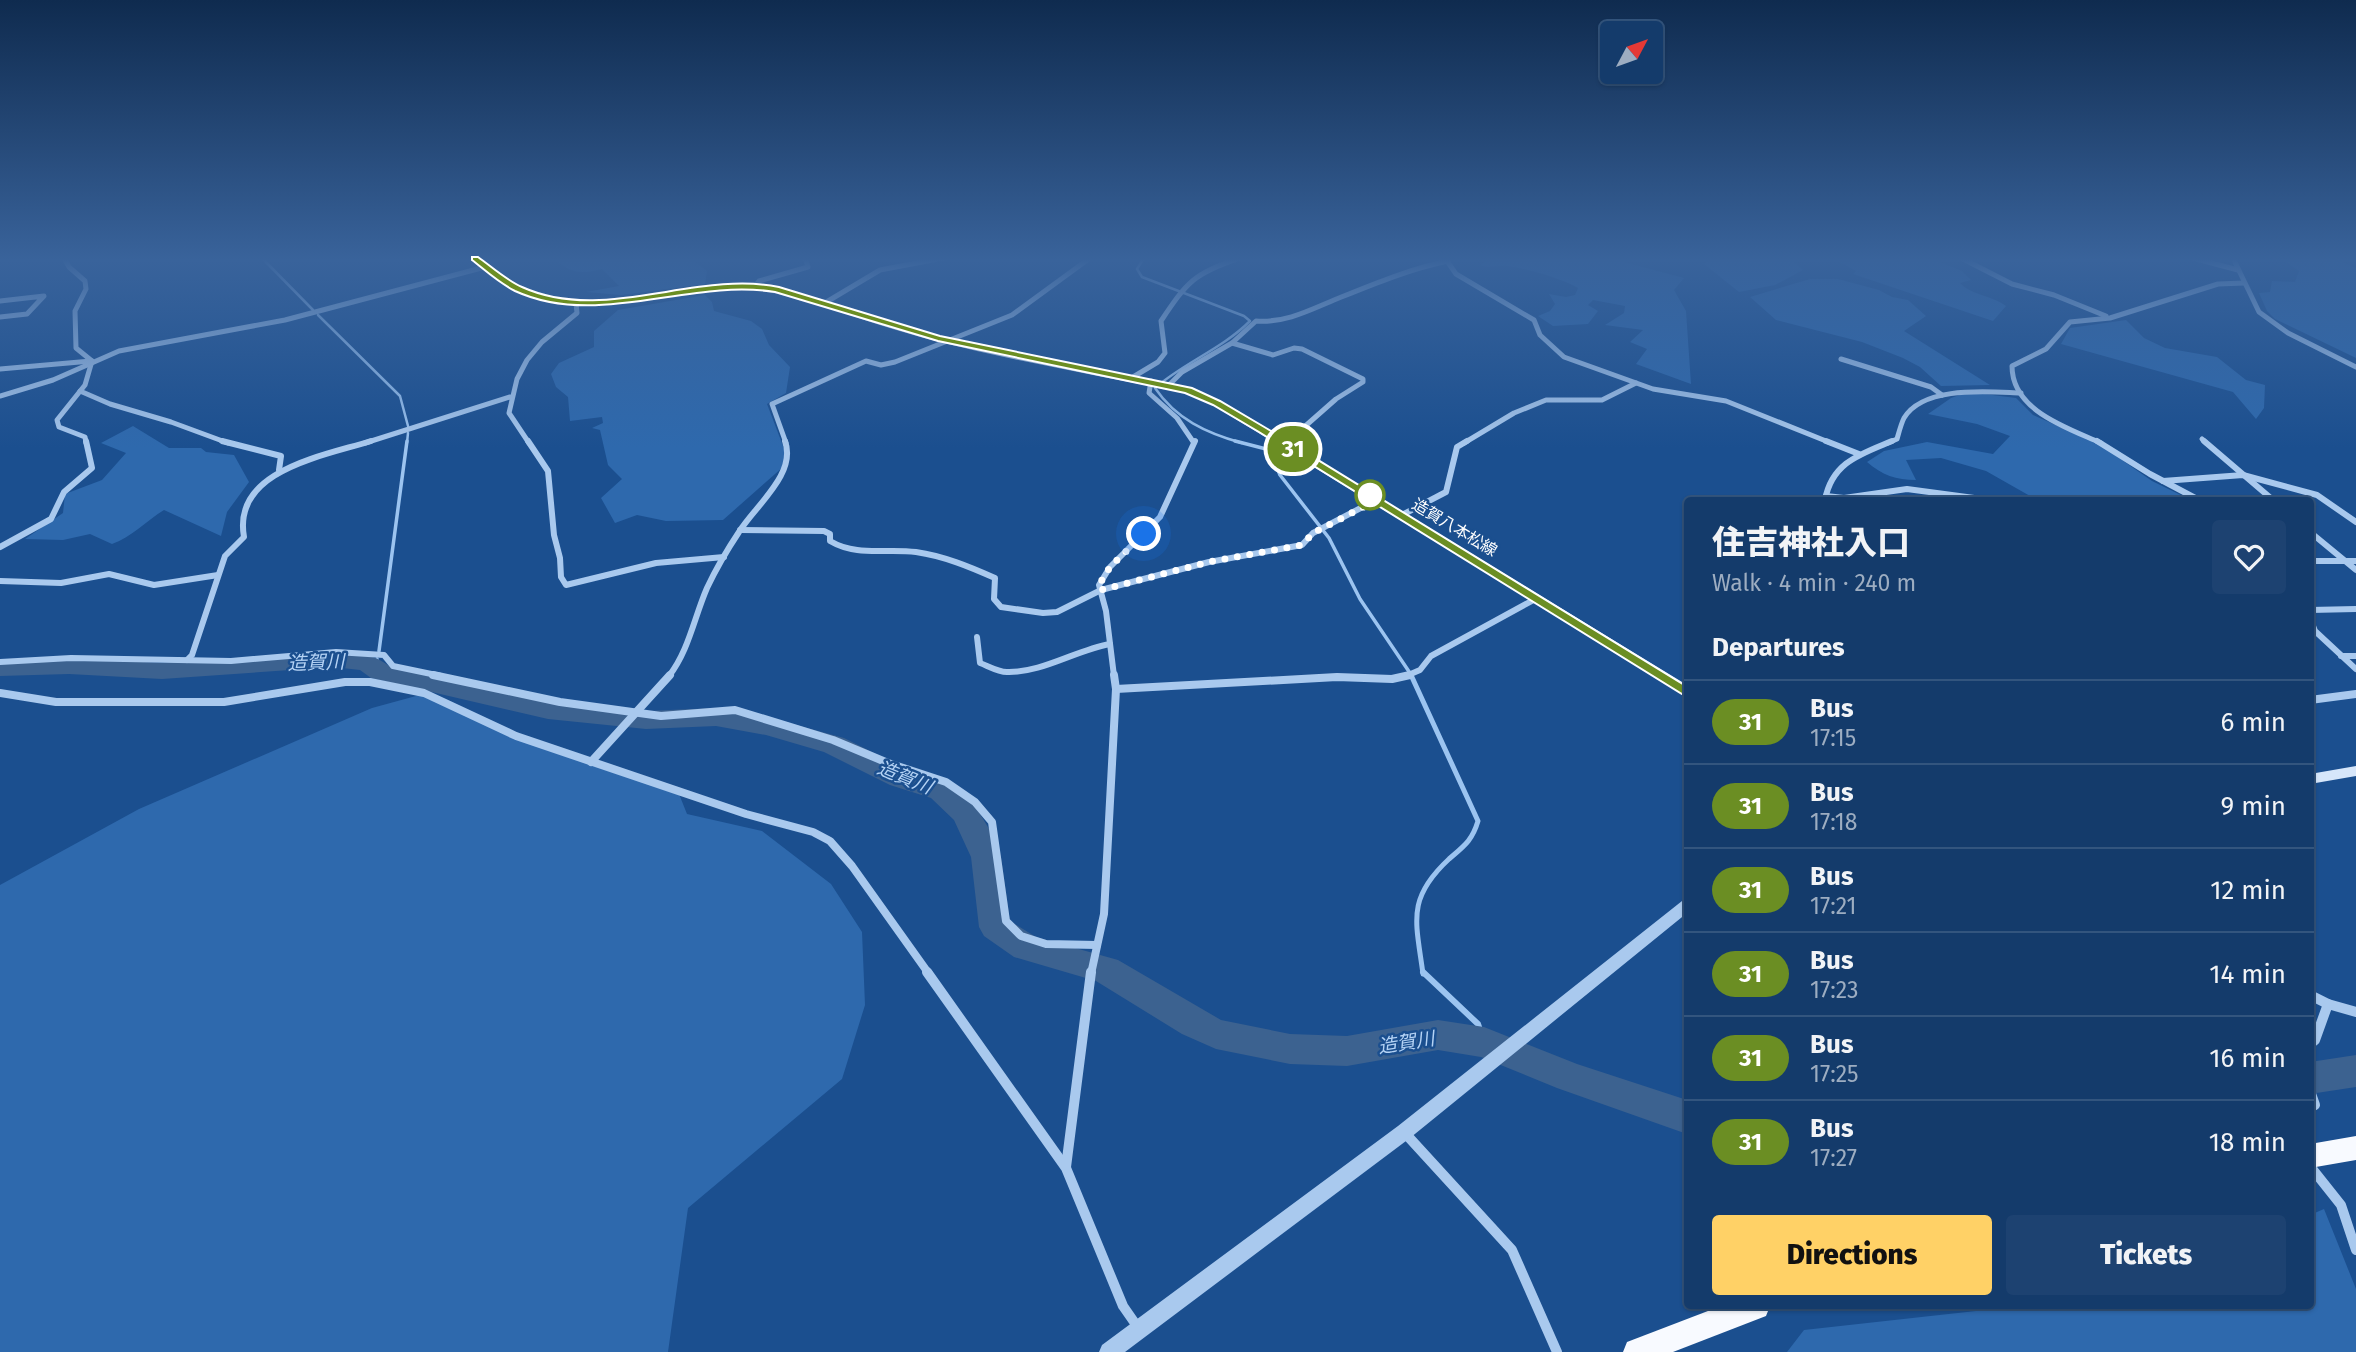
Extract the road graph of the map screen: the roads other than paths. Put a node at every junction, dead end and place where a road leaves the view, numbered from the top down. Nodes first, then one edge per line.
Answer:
1 (75, 321) edge
2 (278, 321) edge
3 (570, 321) edge
4 (881, 321) edge
5 (996, 321) edge
6 (1161, 321) edge
7 (1256, 321) edge
8 (1257, 321) edge
9 (1286, 321) edge
10 (1534, 321) edge
11 (2079, 321) edge
12 (2270, 321) edge
13 (946, 340) junction
14 (1232, 343) junction
15 (1841, 359) dead end
16 (92, 360) junction
17 (2356, 367) edge
18 (0, 369) edge
19 (1133, 377) junction
20 (1152, 381) junction
21 (1636, 383) junction
22 (1168, 385) junction
23 (80, 391) junction
24 (2021, 393) junction
25 (1942, 395) junction
26 (0, 396) edge
27 (510, 397) junction
28 (2202, 439) dead end
29 (1285, 444) junction
30 (1859, 454) junction
31 (279, 470) junction
32 (2243, 475) junction
33 (2163, 481) junction
34 (1826, 497) edge
35 (1862, 497) edge
36 (1969, 497) edge
37 (2193, 497) edge
38 (2269, 497) edge
39 (1377, 500) junction
40 (1402, 515) junction
41 (2356, 522) edge
42 (740, 530) junction
43 (2314, 535) edge
44 (0, 547) edge
45 (724, 557) junction
46 (2314, 561) edge
47 (2345, 561) junction
48 (2356, 561) edge
49 (2356, 570) edge
50 (218, 575) junction
51 (0, 581) edge
52 (1101, 590) junction
53 (1537, 597) junction
54 (2356, 609) edge
55 (2314, 610) edge
56 (2314, 628) edge
57 (977, 637) dead end
58 (1110, 644) junction
59 (2340, 656) junction
60 (2356, 656) edge
61 (187, 660) junction
62 (0, 662) edge
63 (2356, 669) edge
64 (1116, 689) junction
65 (1684, 689) edge
66 (0, 693) edge
67 (2356, 694) edge
68 (2314, 700) edge
69 (631, 718) junction
70 (591, 762) junction
71 (2356, 771) edge
72 (2314, 778) edge
73 (1684, 907) edge
74 (1097, 945) junction
75 (2314, 997) edge
76 (2328, 1004) junction
77 (2356, 1012) edge
78 (2314, 1041) edge
79 (1404, 1132) junction
80 (2356, 1148) edge
81 (2314, 1155) edge
82 (1066, 1168) junction
83 (2314, 1171) edge
84 (2356, 1250) edge
85 (1748, 1309) edge
86 (1139, 1329) junction
87 (1109, 1352) edge
88 (1557, 1352) edge
89 (1637, 1352) edge

1 - 16 street
2 - 16 street
3 - 27 street
4 - 13 main road, 造賀八本松線
5 - 13 street
6 - 19 street
7 - 14 street
8 - 9 street
10 - 21 street
11 - 24 street
12 - 17 street
13 - 19 main road, 造賀八本松線
13 - 42 street
14 - 22 street
14 - 29 street
15 - 25 street
16 - 18 street
16 - 23 street
16 - 26 street
19 - 20 main road, 造賀八本松線
20 - 22 main road, 造賀八本松線
20 - 52 street
21 - 30 street
21 - 40 street
22 - 29 main road, 造賀八本松線
23 - 31 street
23 - 44 street
24 - 25 street
24 - 33 street
25 - 30 street
27 - 31 street
27 - 45 street
28 - 32 street
29 - 39 main road, 造賀八本松線
30 - 34 street
31 - 50 street
32 - 33 street
32 - 38 street
32 - 41 street
33 - 37 street
35 - 36 street
39 - 40 main road, 造賀八本松線
39 - 52 street
40 - 53 main road, 造賀八本松線
42 - 45 street
42 - 52 street
43 - 47 street
45 - 69 street
46 - 47 street
47 - 48 street
47 - 49 street
50 - 51 street
50 - 61 street
52 - 58 street
53 - 64 street
53 - 65 main road, 造賀八本松線
54 - 55 street
56 - 59 street
57 - 58 street
58 - 64 street
59 - 60 street
59 - 63 street
61 - 62 street
61 - 69 street
64 - 74 street
66 - 70 street
67 - 68 street
69 - 70 street
69 - 74 street
70 - 82 street
71 - 72 main road
73 - 79 street
74 - 82 street
75 - 76 street
76 - 77 street
76 - 78 street
79 - 86 street
79 - 88 street
80 - 81 highway
82 - 86 street
83 - 84 street
85 - 89 highway
86 - 87 street

